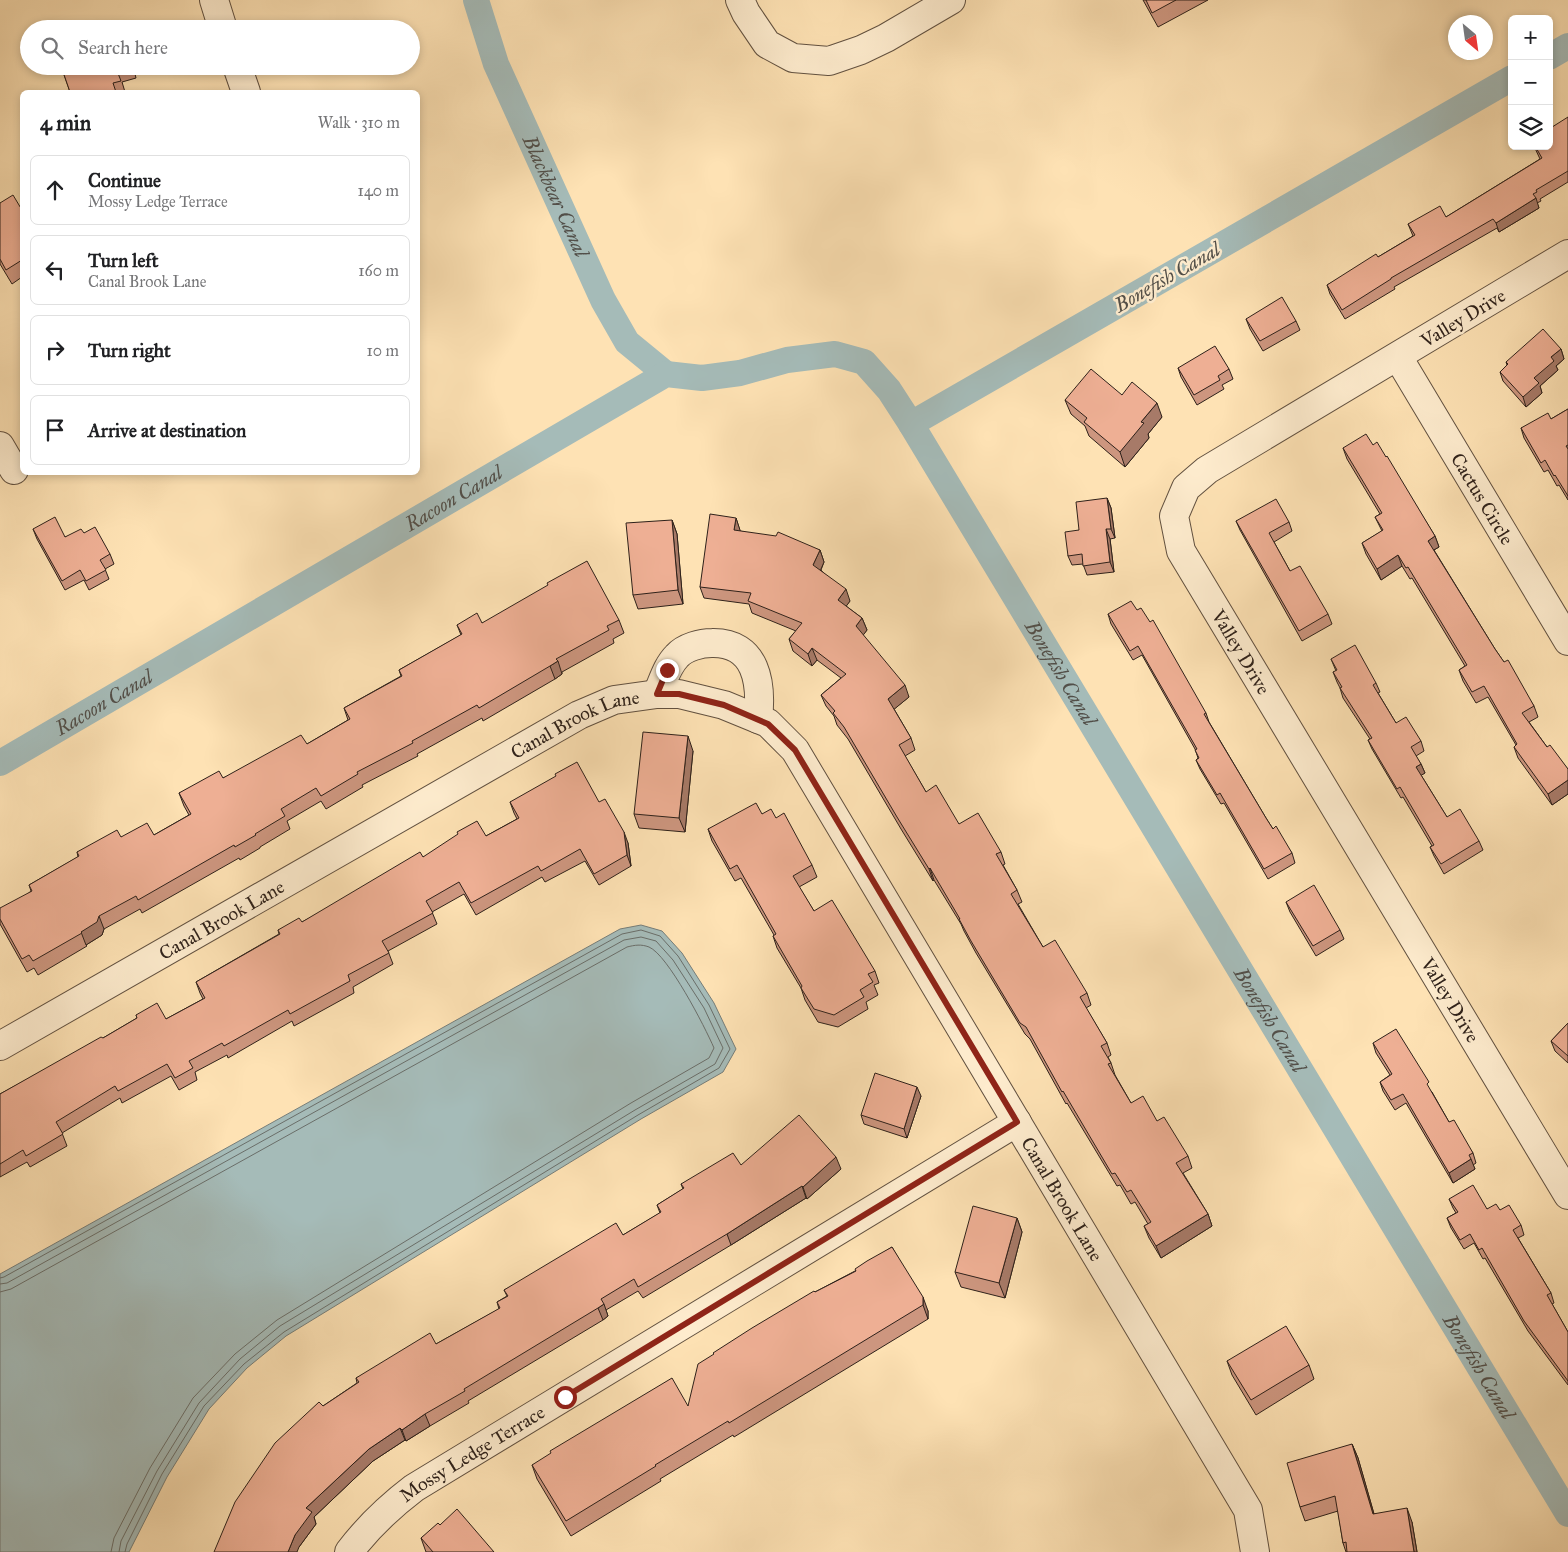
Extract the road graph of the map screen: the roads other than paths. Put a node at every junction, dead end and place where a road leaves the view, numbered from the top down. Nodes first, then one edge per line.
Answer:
1 (214, 0) edge
2 (740, 0) edge
3 (951, 0) edge
4 (221, 20) edge
5 (240, 75) edge
6 (245, 90) edge
7 (1568, 254) edge
8 (1398, 357) junction
9 (0, 446) edge
10 (12, 472) edge
11 (1568, 641) edge
12 (657, 694) junction
13 (758, 719) junction
14 (0, 1046) edge
15 (1017, 1122) junction
16 (1560, 1162) edge
17 (1568, 1195) edge
18 (1259, 1550) edge
19 (349, 1552) edge

1 - 4 street
2 - 3 street
5 - 6 street
7 - 8 street, Valley Drive
8 - 11 street, Cactus Circle
8 - 16 street, Valley Drive
9 - 10 street
12 - 13 street, Canal Brook Lane
12 - 13 street
12 - 14 street, Canal Brook Lane
13 - 15 street, Canal Brook Lane
15 - 18 street, Canal Brook Lane
15 - 19 street, Mossy Ledge Terrace
16 - 17 street, Valley Drive

